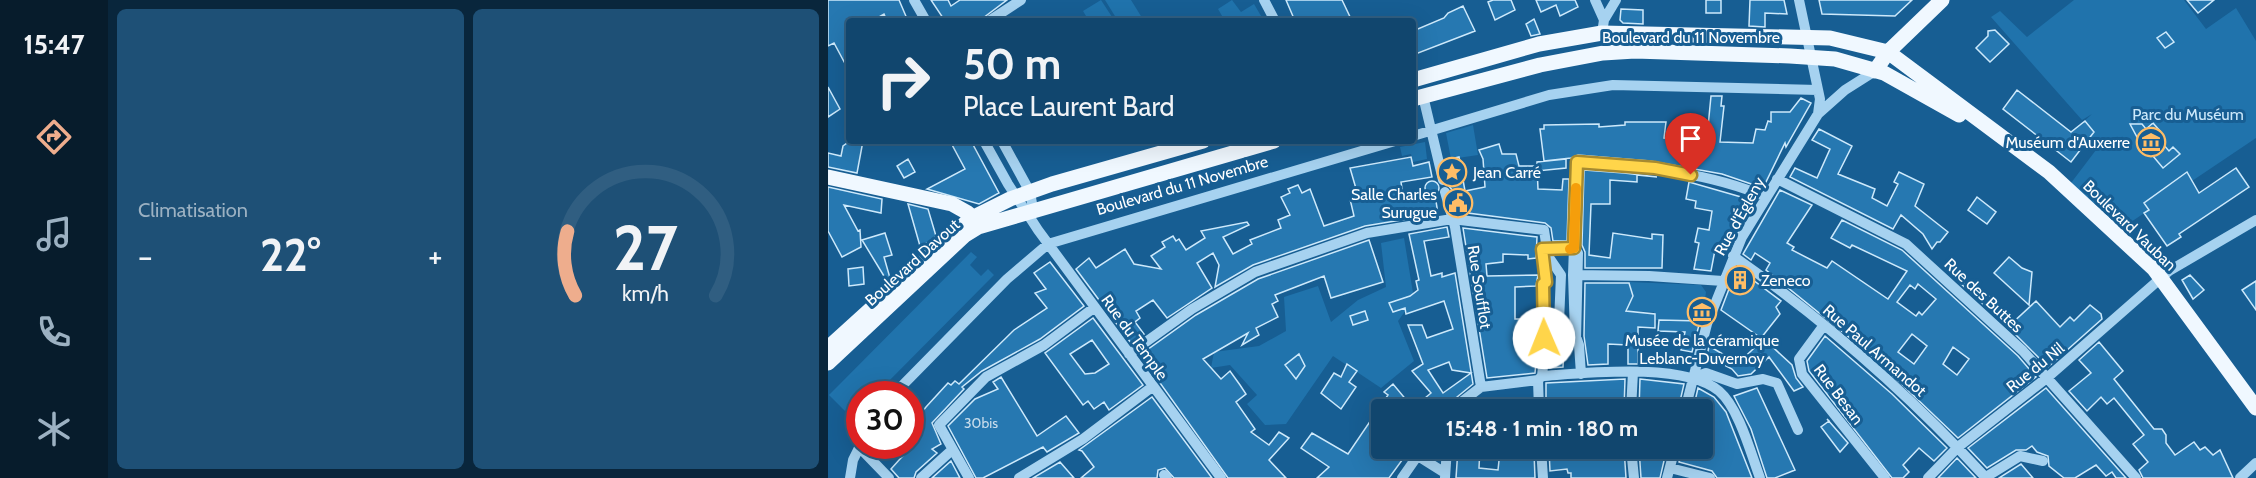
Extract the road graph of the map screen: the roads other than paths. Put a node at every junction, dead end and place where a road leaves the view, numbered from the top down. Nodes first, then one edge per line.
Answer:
1 (914, 0) edge
2 (1021, 0) edge
3 (1264, 0) edge
4 (1595, 0) edge
5 (1616, 0) edge
6 (1799, 0) edge
7 (1942, 0) edge
8 (924, 18) edge
9 (994, 18) edge
10 (1273, 18) edge
11 (1603, 27) junction
12 (1807, 37) junction
13 (1888, 52) junction
14 (1811, 57) junction
15 (1875, 71) junction
16 (1416, 80) edge
17 (1898, 80) joint
18 (1818, 90) junction
19 (1418, 98) edge
20 (1818, 114) junction
21 (1433, 130) junction
22 (1416, 135) edge
23 (2006, 141) junction
24 (986, 144) edge
25 (1003, 144) edge
26 (1193, 144) edge
27 (1263, 144) edge
28 (1385, 144) edge
29 (828, 177) edge
30 (1777, 179) junction
31 (1443, 180) dead end
32 (1445, 192) dead end
33 (1023, 194) junction
34 (1766, 197) junction
35 (1029, 210) junction
36 (970, 219) junction
37 (1452, 219) junction
38 (2256, 220) edge
39 (964, 235) junction
40 (1048, 244) junction
41 (1574, 248) junction
42 (1547, 253) junction
43 (1734, 256) junction
44 (1561, 275) junction
45 (1575, 275) junction
46 (2161, 278) junction
47 (1723, 281) junction
48 (1095, 307) junction
49 (1824, 324) junction
50 (1547, 334) junction
51 (1576, 339) junction
52 (828, 348) edge
53 (1129, 354) junction
54 (828, 363) edge
55 (1634, 372) junction
56 (1581, 374) junction
57 (2048, 377) junction
58 (1540, 378) junction
59 (1693, 378) junction
60 (907, 381) edge
61 (1152, 387) junction
62 (1481, 387) junction
63 (1465, 399) edge
64 (1539, 399) edge
65 (1632, 399) edge
66 (1688, 399) edge
67 (2256, 408) edge
68 (1798, 430) dead end
69 (1958, 447) junction
70 (952, 450) junction
71 (854, 459) edge
72 (872, 459) edge
73 (1415, 459) edge
74 (1427, 459) edge
75 (1446, 459) edge
76 (1542, 459) edge
77 (1632, 459) edge
78 (2043, 461) dead end
79 (2256, 463) edge
80 (1668, 473) edge
81 (1445, 476) edge
82 (850, 478) edge
83 (889, 478) edge
84 (921, 478) edge
85 (969, 478) edge
86 (1019, 478) edge
87 (1221, 478) edge
88 (1402, 478) edge
89 (1543, 478) edge
90 (1634, 478) edge
91 (1710, 478) edge
92 (1760, 478) edge
93 (1885, 478) edge
94 (1928, 478) edge
95 (1986, 478) edge
96 (2136, 478) edge
97 (2240, 478) edge

1 - 8 street
2 - 9 street
3 - 10 street
4 - 11 street
5 - 11 street
6 - 12 street
7 - 13 main road
11 - 12 main road, Boulevard du 11 Novembre
11 - 16 main road, Boulevard du 11 Novembre
12 - 13 main road, Boulevard du 11 Novembre
12 - 14 street
13 - 15 main road
13 - 23 main road, Boulevard Vauban
14 - 15 main road, Boulevard du 11 Novembre
14 - 18 street
14 - 19 main road, Boulevard du 11 Novembre
15 - 17 main road, Boulevard du 11 Novembre
15 - 20 street, Rue d'Égleny
16 - 19 main road
17 - 23 main road, Boulevard Vauban
18 - 20 street
18 - 21 street
19 - 21 street
20 - 30 street, Rue d'Égleny
21 - 22 street
21 - 31 street
23 - 46 main road, Boulevard Vauban
24 - 33 street
25 - 33 street
26 - 33 main road
27 - 35 main road, Boulevard du 11 Novembre
28 - 40 street, Boulevard du 11 Novembre
29 - 36 main road
30 - 34 street, Rue d'Égleny
30 - 57 street, Rue des Buttes
32 - 37 street, Rue Soufflot
33 - 35 street, Rue du Temple
33 - 36 main road, Boulevard Davout
34 - 41 street
34 - 43 street, Rue d'Égleny
35 - 39 main road, Boulevard Davout
35 - 40 street, Rue du Temple
36 - 39 main road
36 - 52 main road, Boulevard Davout
37 - 42 street
37 - 53 street
37 - 62 street, Rue Soufflot
38 - 46 street, Rue du Nil
39 - 54 main road, Boulevard Davout
40 - 48 street, Rue du Temple
40 - 60 street
41 - 42 street
41 - 45 street
42 - 44 street
42 - 50 street
43 - 47 street, Rue d'Égleny
43 - 49 street, Rue Paul Armandot
44 - 45 street
44 - 50 street
45 - 47 street
45 - 51 street
46 - 57 street, Rue du Nil
46 - 67 main road, Boulevard Vauban
47 - 59 street, Rue d'Égleny
48 - 53 street, Rue du Temple
48 - 70 street
49 - 69 street, Rue Paul Armandot
49 - 93 street, Rue Besan
50 - 51 street
50 - 58 street
51 - 56 street
53 - 61 street, Rue du Temple
55 - 56 street
55 - 59 street
55 - 65 street
56 - 58 street
57 - 69 street, Rue du Nil
57 - 96 street, Rue des Buttes
58 - 62 street
58 - 64 street
59 - 66 street, Rue d'Égleny
59 - 68 street
59 - 92 street
61 - 86 street
61 - 87 street, Rue du Temple
62 - 63 street
69 - 94 street, Rue du Nil
69 - 95 street, Rue Paul Armandot
70 - 84 street
70 - 85 street
71 - 82 street
72 - 83 street
73 - 88 street
74 - 81 street
75 - 81 street
76 - 89 street
77 - 90 street
78 - 95 street
79 - 97 street
80 - 91 street

